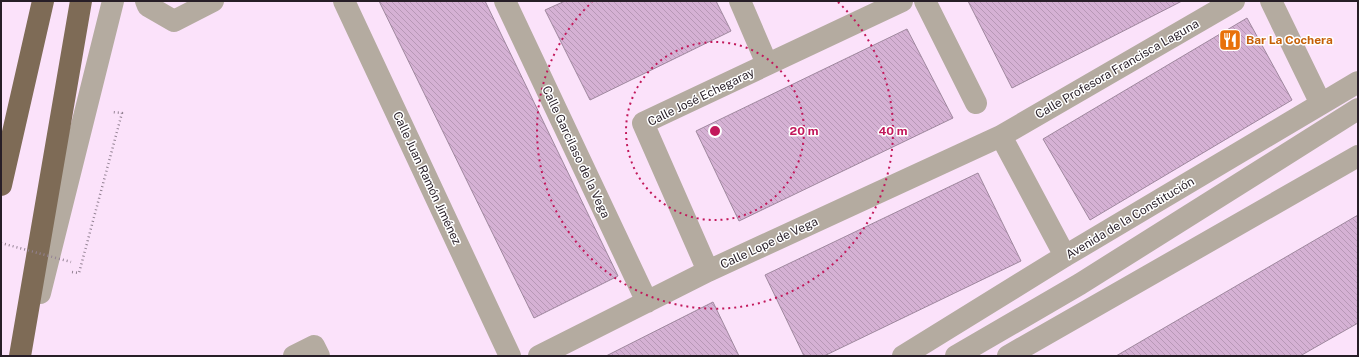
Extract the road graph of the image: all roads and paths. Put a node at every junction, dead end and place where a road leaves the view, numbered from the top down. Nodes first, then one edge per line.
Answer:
1 (43, 1) edge
2 (81, 1) edge
3 (113, 1) edge
4 (146, 1) edge
5 (213, 1) edge
6 (344, 1) edge
7 (505, 1) edge
8 (740, 1) edge
9 (902, 1) edge
10 (925, 1) edge
11 (1234, 1) edge
12 (1271, 1) edge
13 (768, 64) junction
14 (1358, 82) edge
15 (976, 103) dead end
16 (1321, 104) junction
17 (1358, 109) edge
18 (1001, 136) junction
19 (1358, 156) edge
20 (1, 185) edge
21 (1, 243) edge
22 (1065, 256) junction
23 (71, 262) dead end
24 (708, 271) junction
25 (647, 302) junction
26 (20, 356) edge
27 (24, 356) edge
28 (294, 356) edge
29 (319, 356) edge
30 (510, 356) edge
31 (539, 356) edge
32 (903, 356) edge
33 (956, 356) edge
34 (1008, 356) edge

1 - 20 highway
2 - 26 highway
3 - 27 street
4 - 5 street
6 - 30 street, Calle Juan Ramón Jiménez
7 - 25 street, Calle Garcilaso de la Vega
8 - 13 street
9 - 13 street, Calle José Echegaray
10 - 15 street
11 - 18 street, Calle Profesora Francisca Laguna
12 - 16 street
13 - 24 street, Calle José Echegaray
14 - 16 street, Avenida de la Constitución
16 - 22 street, Avenida de la Constitución
17 - 33 street
18 - 22 street
18 - 24 street, Calle Lope de Vega
19 - 34 street
21 - 23 path, bridge
22 - 32 street, Avenida de la Constitución
24 - 25 street, Calle Lope de Vega
25 - 31 street, Calle Lope de Vega
28 - 29 street

